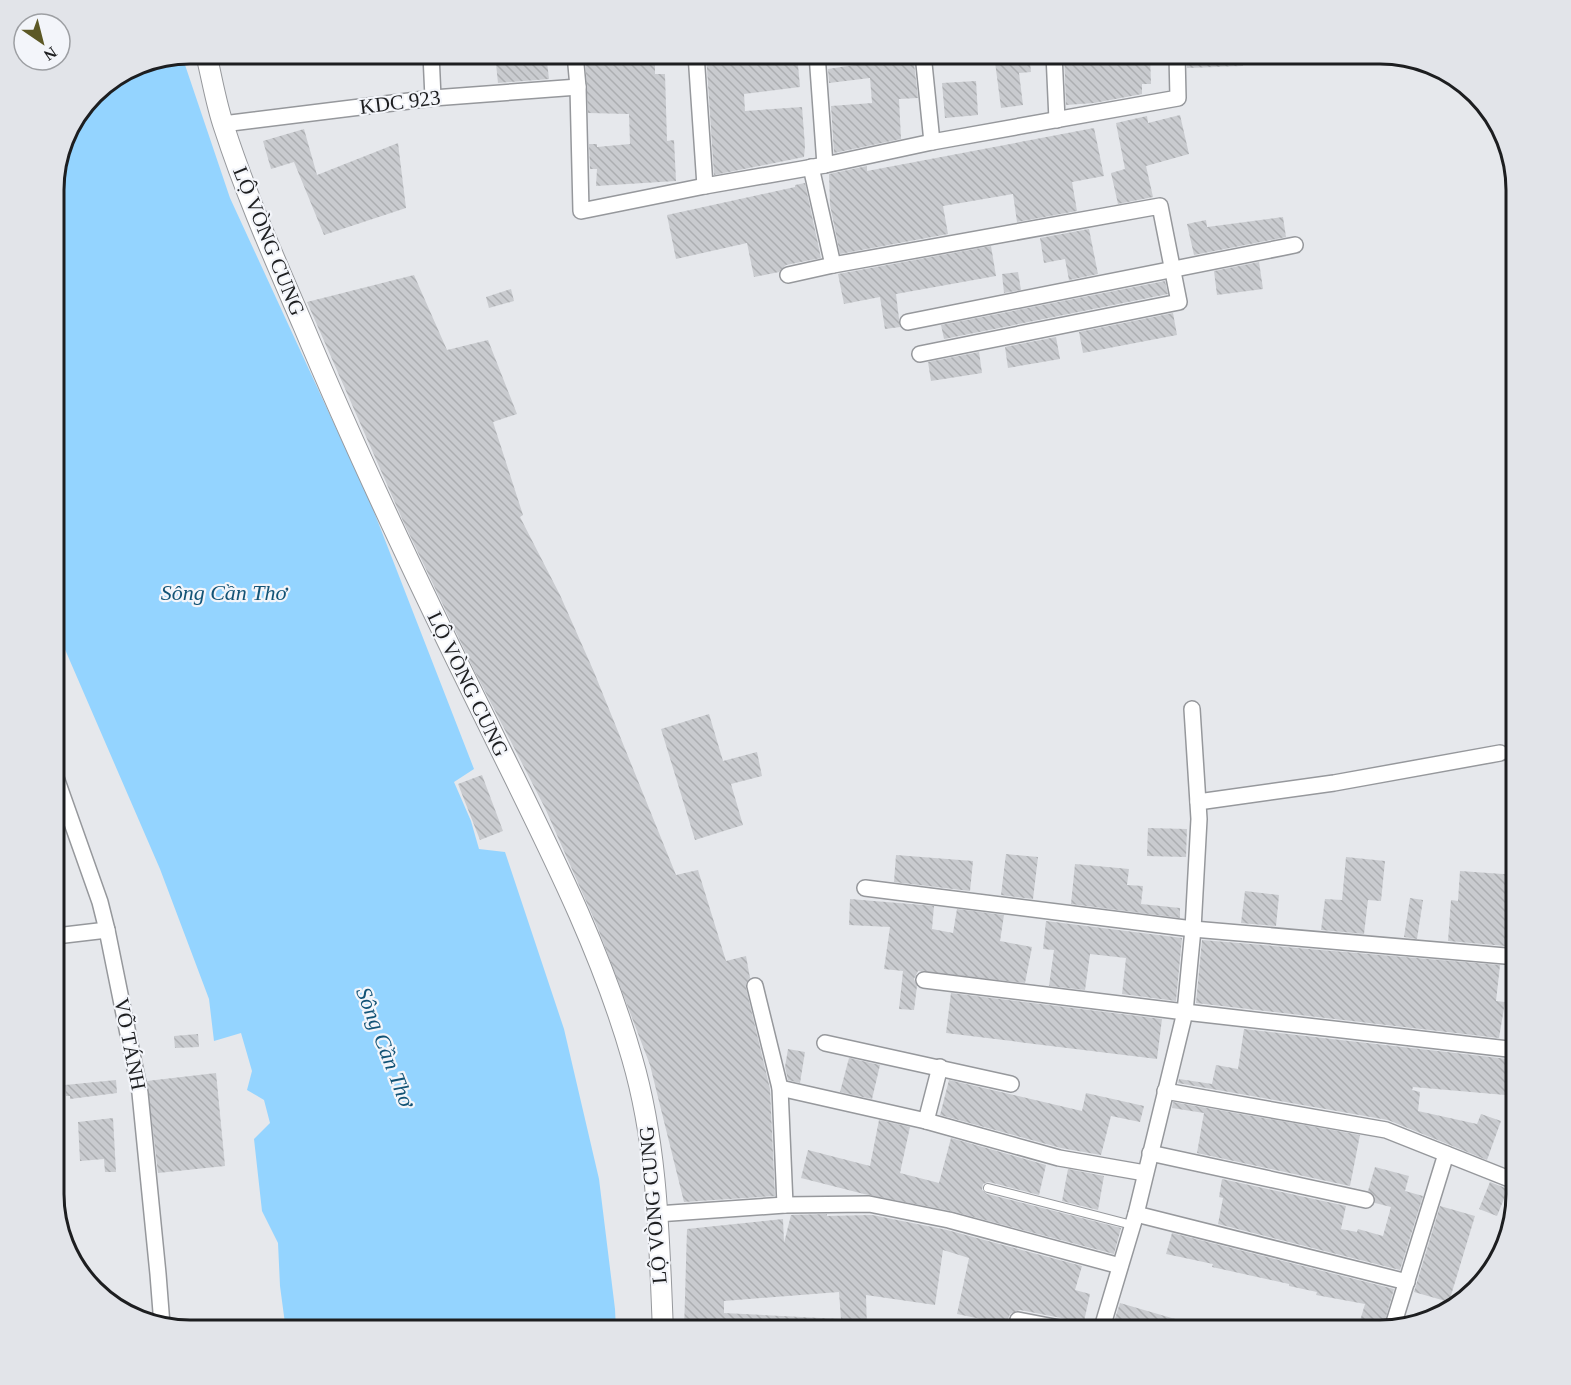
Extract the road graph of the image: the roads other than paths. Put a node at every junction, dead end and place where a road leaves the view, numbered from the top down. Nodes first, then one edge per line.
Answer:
1 (817, 64) edge
2 (924, 64) edge
3 (1054, 64) edge
4 (1176, 64) edge
5 (209, 65) edge
6 (431, 65) edge
7 (576, 65) edge
8 (697, 65) edge
9 (578, 87) junction
10 (433, 98) junction
11 (1057, 120) junction
12 (223, 124) junction
13 (932, 142) junction
14 (818, 166) junction
15 (705, 186) junction
16 (1295, 245) dead end
17 (833, 265) junction
18 (1173, 268) junction
19 (788, 275) dead end
20 (908, 322) dead end
21 (920, 354) dead end
22 (1192, 710) dead end
23 (1500, 753) dead end
24 (1198, 801) junction
25 (65, 803) edge
26 (866, 888) dead end
27 (1193, 929) junction
28 (107, 930) junction
29 (65, 935) edge
30 (1506, 956) edge
31 (924, 980) dead end
32 (755, 986) dead end
33 (1185, 1012) junction
34 (825, 1043) dead end
35 (1506, 1049) edge
36 (940, 1067) junction
37 (1011, 1084) dead end
38 (780, 1088) junction
39 (1165, 1091) junction
40 (926, 1121) junction
41 (1150, 1153) junction
42 (1446, 1154) junction
43 (1145, 1173) junction
44 (1506, 1178) edge
45 (988, 1188) dead end
46 (1366, 1200) dead end
47 (785, 1205) junction
48 (657, 1214) junction
49 (1134, 1219) junction
50 (1120, 1266) junction
51 (1407, 1282) junction
52 (161, 1317) edge
53 (1395, 1319) edge
54 (662, 1320) edge
55 (1104, 1320) edge

1 - 14 street
2 - 13 street
3 - 11 street
4 - 11 street
5 - 12 main road, LỘ VÒNG CUNG
6 - 10 street
7 - 9 street
8 - 15 street
9 - 10 street, KDC 923
9 - 15 street
10 - 12 street, KDC 923
11 - 13 street
12 - 48 main road, LỘ VÒNG CUNG
13 - 14 street
14 - 15 street
14 - 17 street
16 - 18 street
17 - 18 street
17 - 19 street
18 - 20 street
18 - 21 street
22 - 24 street
23 - 24 street
24 - 27 street
25 - 28 street, VÕ TÁNH
26 - 27 street
27 - 30 street
27 - 33 street
28 - 29 street
28 - 52 street, VÕ TÁNH
31 - 33 street
32 - 38 street
33 - 35 street
33 - 39 street
34 - 36 street
36 - 37 street
36 - 40 street
38 - 40 street
38 - 47 street
39 - 41 street
39 - 42 street
40 - 43 street
41 - 43 street
41 - 46 street
42 - 44 street
42 - 51 street
43 - 49 street
45 - 49 lane
47 - 48 street
47 - 50 street
48 - 54 main road, LỘ VÒNG CUNG
49 - 50 street
49 - 51 street
50 - 55 street
51 - 53 street

